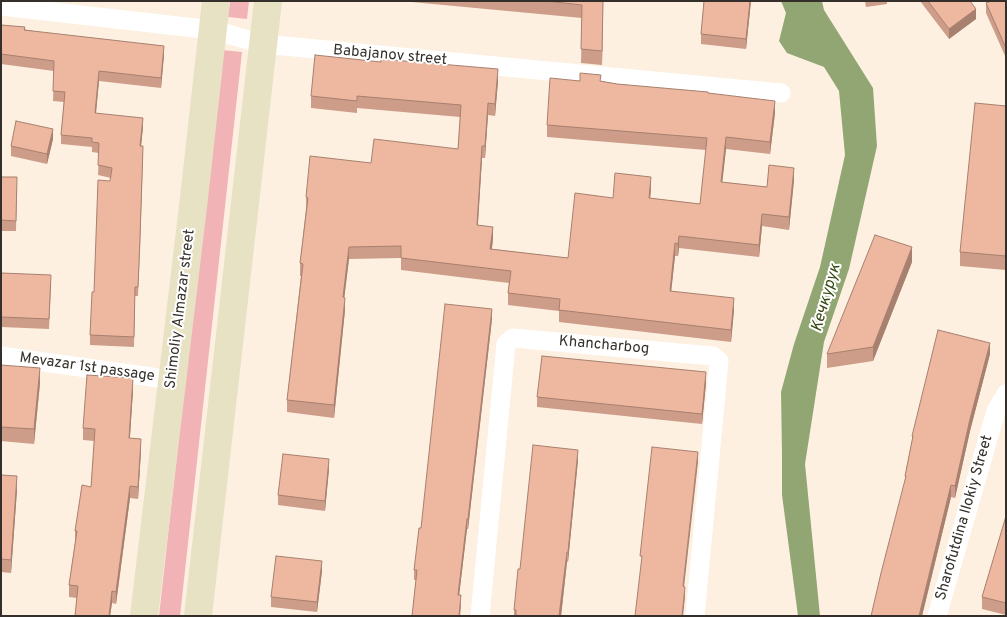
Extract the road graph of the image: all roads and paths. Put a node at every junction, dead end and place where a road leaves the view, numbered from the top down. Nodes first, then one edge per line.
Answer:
1 (216, 1) edge
2 (268, 1) edge
3 (1, 6) edge
4 (213, 30) junction
5 (263, 44) junction
6 (781, 93) dead end
7 (1, 356) edge
8 (173, 380) junction
9 (1006, 394) edge
10 (144, 616) edge
11 (198, 616) edge
12 (480, 616) edge
13 (695, 616) edge
14 (937, 616) edge

1 - 4 main road, Shimoliy Almazar street
2 - 5 main road
3 - 4 street, Babajanov street
4 - 5 street, Babajanov street
4 - 8 main road, Shimoliy Almazar street
5 - 6 street, Babajanov street
5 - 11 main road
7 - 8 street, Mevazаr 1st passage
8 - 10 main road, Shimoliy Almazar street
9 - 14 street, Sharofutdina Ilokiy Street
12 - 13 street, Khancharbog

